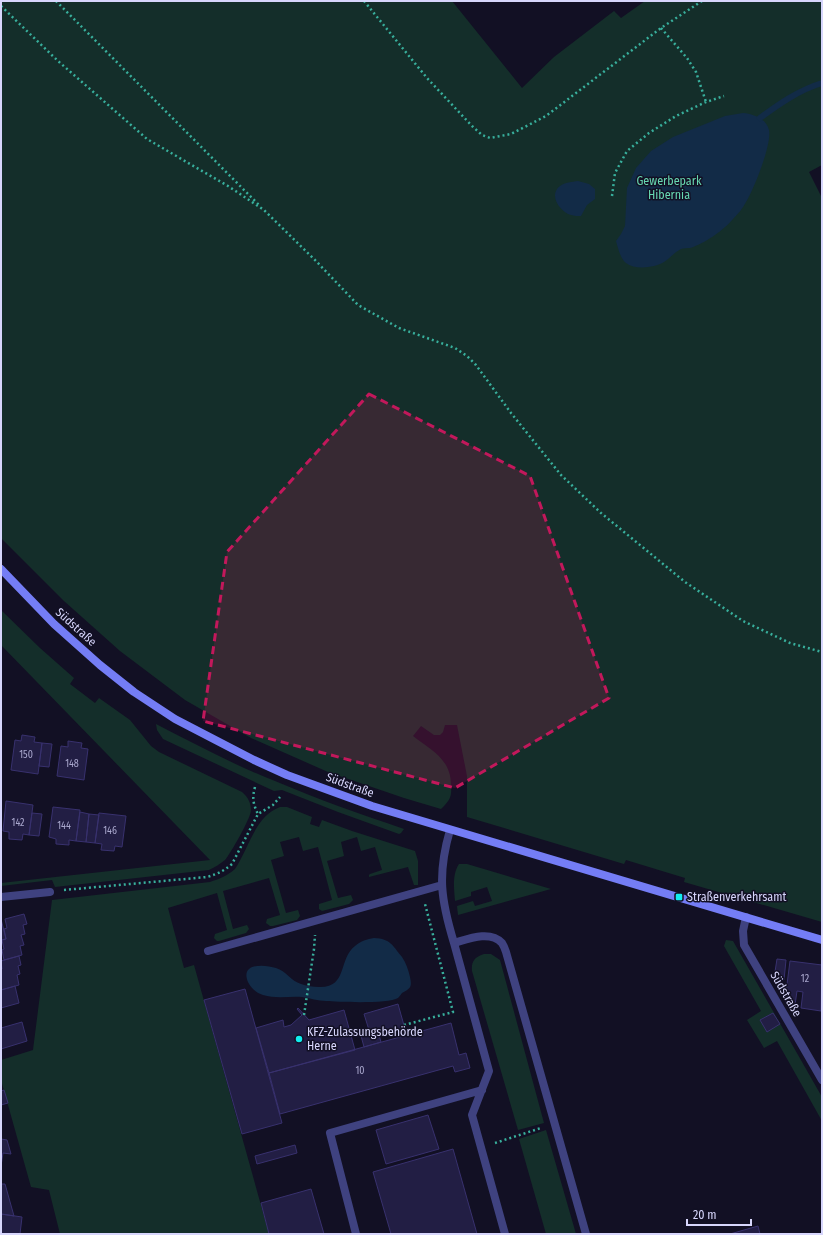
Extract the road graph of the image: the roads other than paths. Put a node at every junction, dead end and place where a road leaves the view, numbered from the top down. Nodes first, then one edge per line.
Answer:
1 (1, 569) edge
2 (450, 830) junction
3 (442, 885) junction
4 (50, 892) road end
5 (1, 897) edge
6 (746, 917) junction
7 (822, 940) edge
8 (454, 943) junction
9 (208, 951) dead end
10 (822, 1080) edge
11 (482, 1090) junction
12 (356, 1234) edge
13 (505, 1234) edge
14 (586, 1234) edge

1 - 2 street, Südstraße
2 - 3 lane
2 - 6 street, Südstraße
3 - 8 lane
3 - 9 lane
4 - 5 lane
6 - 7 street, Südstraße
6 - 10 lane, Südstraße
8 - 11 lane
8 - 14 lane
11 - 12 lane
11 - 13 lane

